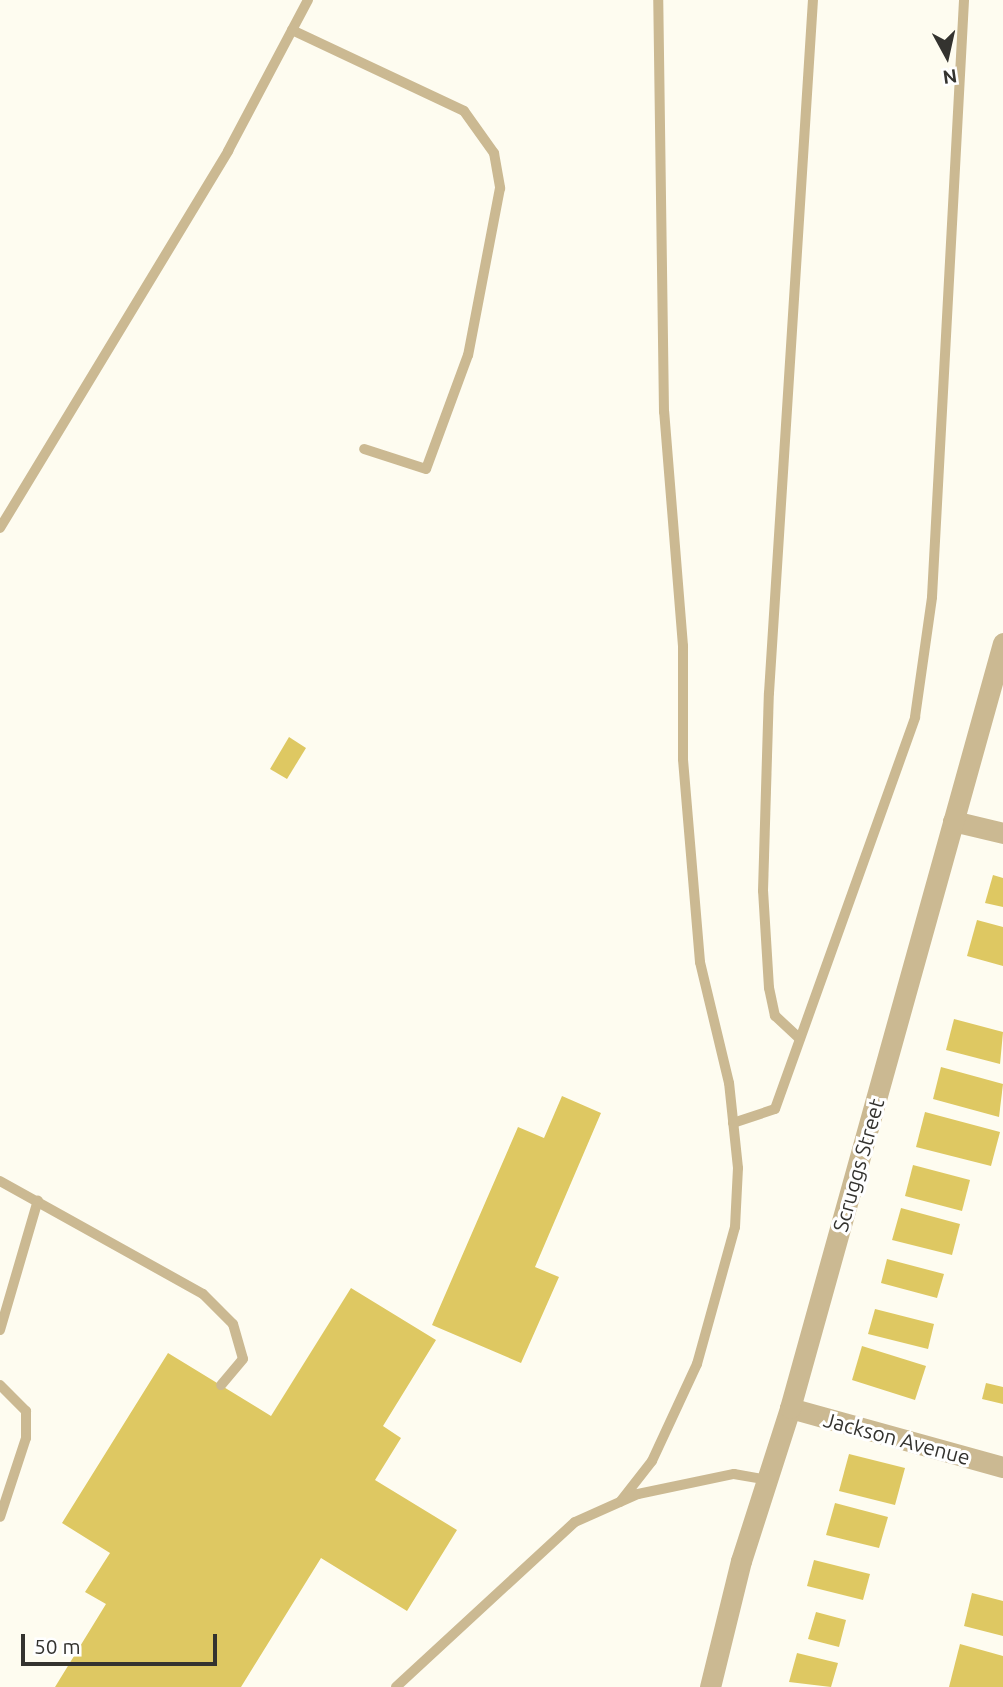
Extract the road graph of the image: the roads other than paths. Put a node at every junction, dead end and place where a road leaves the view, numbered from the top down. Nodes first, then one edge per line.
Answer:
1 (308, 0) edge
2 (658, 0) edge
3 (813, 0) edge
4 (964, 0) edge
5 (292, 30) junction
6 (364, 449) dead end
7 (0, 528) edge
8 (1003, 643) edge
9 (953, 821) junction
10 (1003, 833) edge
11 (799, 1038) junction
12 (733, 1124) junction
13 (0, 1181) edge
14 (38, 1200) junction
15 (0, 1330) edge
16 (0, 1385) edge
17 (221, 1385) dead end
18 (790, 1408) junction
19 (1003, 1467) edge
20 (767, 1480) junction
21 (620, 1502) junction
22 (0, 1517) edge
23 (396, 1687) edge
24 (710, 1687) edge

1 - 5 lane
2 - 12 lane
3 - 11 lane
4 - 11 lane
5 - 6 lane
5 - 7 lane
8 - 9 street, Scruggs Street
9 - 10 street
9 - 18 street, Scruggs Street
11 - 12 lane
12 - 21 lane
13 - 14 lane
14 - 15 lane
14 - 17 lane
16 - 22 lane
18 - 19 street, Jackson Avenue
18 - 20 street, Scruggs Street
20 - 21 lane
20 - 24 street, Scruggs Street
21 - 23 lane

